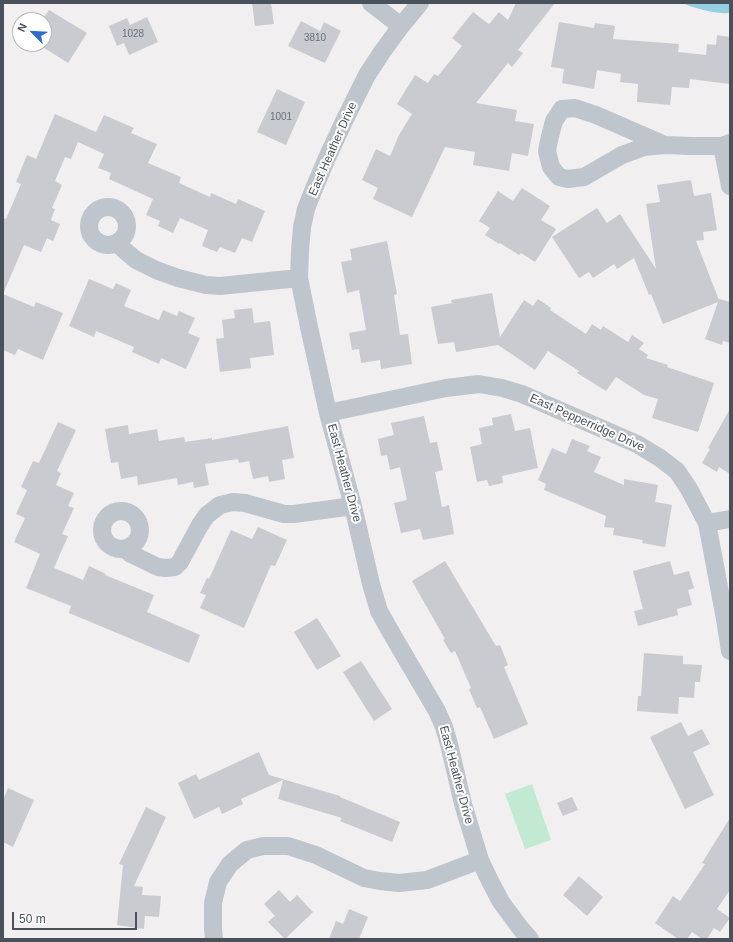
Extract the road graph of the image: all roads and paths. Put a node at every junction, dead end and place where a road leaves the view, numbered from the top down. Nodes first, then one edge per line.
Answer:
1 (371, 3) edge
2 (420, 3) edge
3 (401, 26) junction
4 (665, 145) junction
5 (726, 145) edge
6 (730, 186) edge
7 (119, 242) dead end
8 (299, 278) junction
9 (328, 413) junction
10 (353, 506) junction
11 (730, 519) edge
12 (707, 523) junction
13 (125, 549) dead end
14 (730, 651) edge
15 (480, 860) junction
16 (214, 939) edge
17 (530, 939) edge

1 - 3 street
2 - 3 street, East Heather Drive
3 - 8 street, East Heather Drive
4 - 4 street
4 - 5 street
5 - 6 street
7 - 8 street
8 - 9 street, East Heather Drive
9 - 10 street, East Heather Drive
9 - 12 street, East Pepperridge Drive
10 - 13 street
10 - 15 street, East Heather Drive
11 - 12 street
12 - 14 street, East Pepperridge Drive
15 - 16 street
15 - 17 street, East Heather Drive

